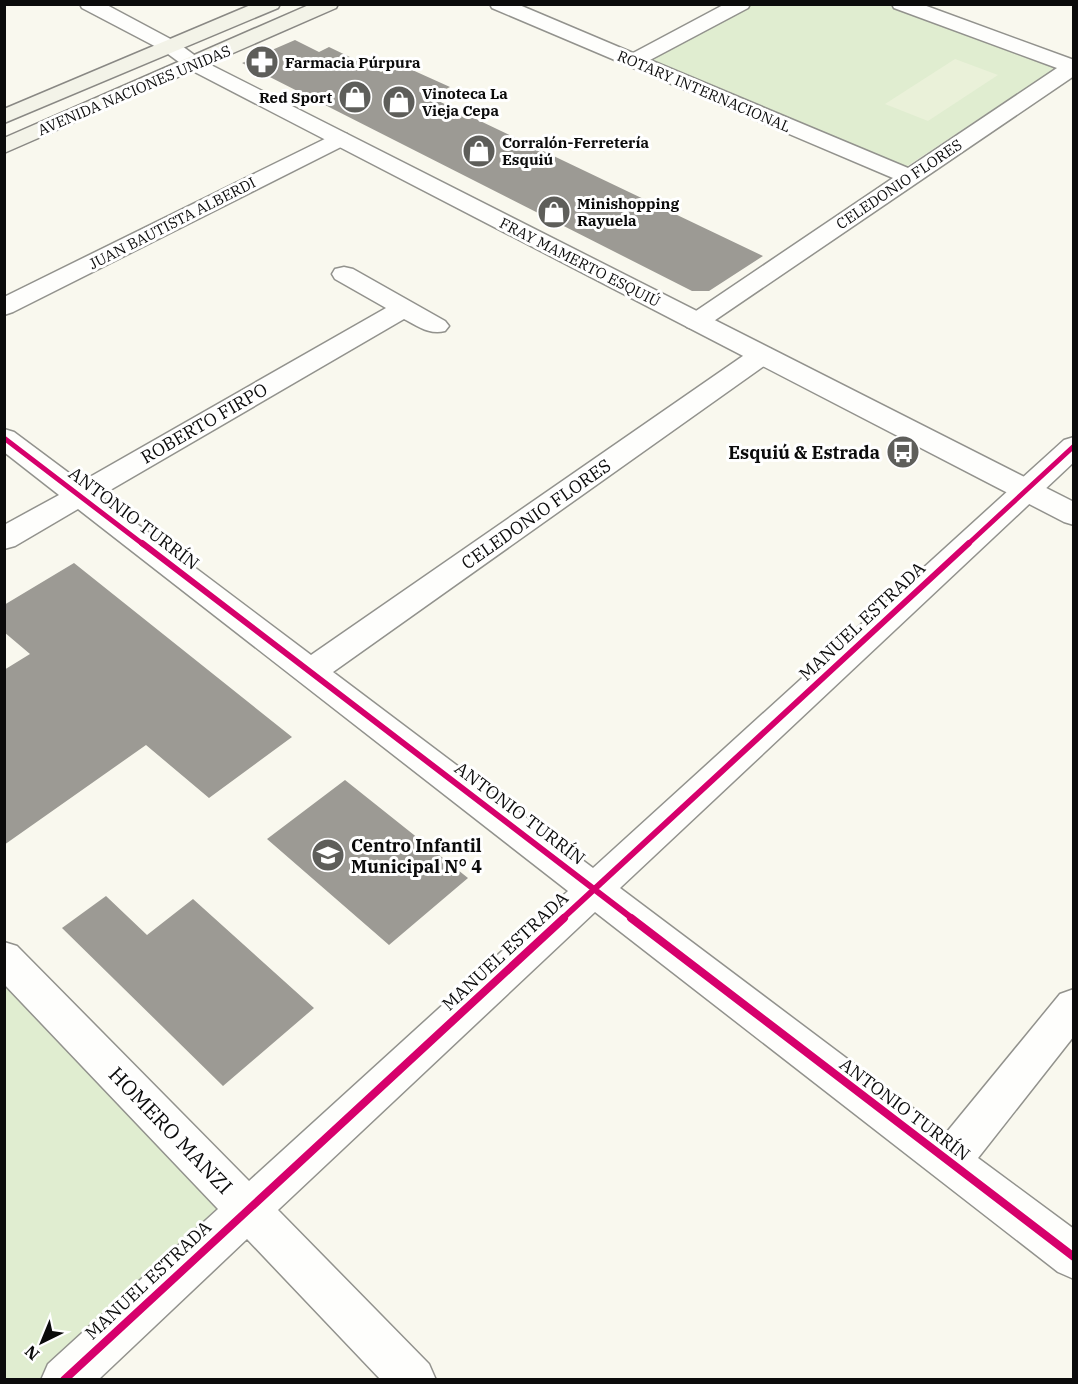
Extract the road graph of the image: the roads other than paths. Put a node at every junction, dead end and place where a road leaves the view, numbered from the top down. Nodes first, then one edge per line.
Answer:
1 (89, 4) edge
2 (271, 4) edge
3 (329, 4) edge
4 (499, 4) edge
5 (741, 4) edge
6 (901, 4) edge
7 (171, 47) junction
8 (633, 61) junction
9 (194, 64) junction
10 (1073, 67) edge
11 (4, 117) edge
12 (339, 139) junction
13 (4, 146) edge
14 (910, 177) junction
15 (345, 274) dead end
16 (4, 307) edge
17 (404, 308) junction
18 (696, 322) junction
19 (436, 326) dead end
20 (762, 356) junction
21 (4, 438) edge
22 (1074, 446) edge
23 (1026, 490) junction
24 (80, 496) junction
25 (1074, 515) edge
26 (4, 539) edge
27 (310, 672) junction
28 (594, 889) junction
29 (4, 958) edge
30 (1074, 1005) edge
31 (949, 1162) junction
32 (248, 1209) junction
33 (1074, 1257) edge
34 (63, 1380) edge
35 (413, 1380) edge

1 - 7 street, FRAY MAMERTO ESQUIÚ
2 - 7 main road, AVENIDA NACIONES UNIDAS
3 - 9 main road, AVENIDA NACIONES UNIDAS
4 - 8 street, ROTARY INTERNACIONAL
5 - 8 street
6 - 10 street
7 - 9 street, FRAY MAMERTO ESQUIÚ
7 - 11 main road, AVENIDA NACIONES UNIDAS
8 - 14 street, ROTARY INTERNACIONAL
9 - 12 street, FRAY MAMERTO ESQUIÚ
9 - 13 main road, AVENIDA NACIONES UNIDAS
10 - 14 street, CELEDONIO FLORES
12 - 16 street, JUAN BAUTISTA ALBERDI
12 - 18 street, FRAY MAMERTO ESQUIÚ
14 - 18 street, CELEDONIO FLORES
15 - 17 street
17 - 19 street
17 - 24 street, ROBERTO FIRPO
18 - 20 street, FRAY MAMERTO ESQUIÚ
20 - 23 street, FRAY MAMERTO ESQUIÚ
20 - 27 street, CELEDONIO FLORES
21 - 24 street, ANTONIO TURRÍN
22 - 23 street, MANUEL ESTRADA
23 - 25 street, FRAY MAMERTO ESQUIÚ
23 - 28 street, MANUEL ESTRADA
24 - 26 street, ROBERTO FIRPO
24 - 27 street, ANTONIO TURRÍN
27 - 28 street, ANTONIO TURRÍN
28 - 31 street, ANTONIO TURRÍN
28 - 32 street, MANUEL ESTRADA
29 - 32 street, HOMERO MANZI
30 - 31 street
31 - 33 street, ANTONIO TURRÍN
32 - 34 street, MANUEL ESTRADA
32 - 35 street, HOMERO MANZI

